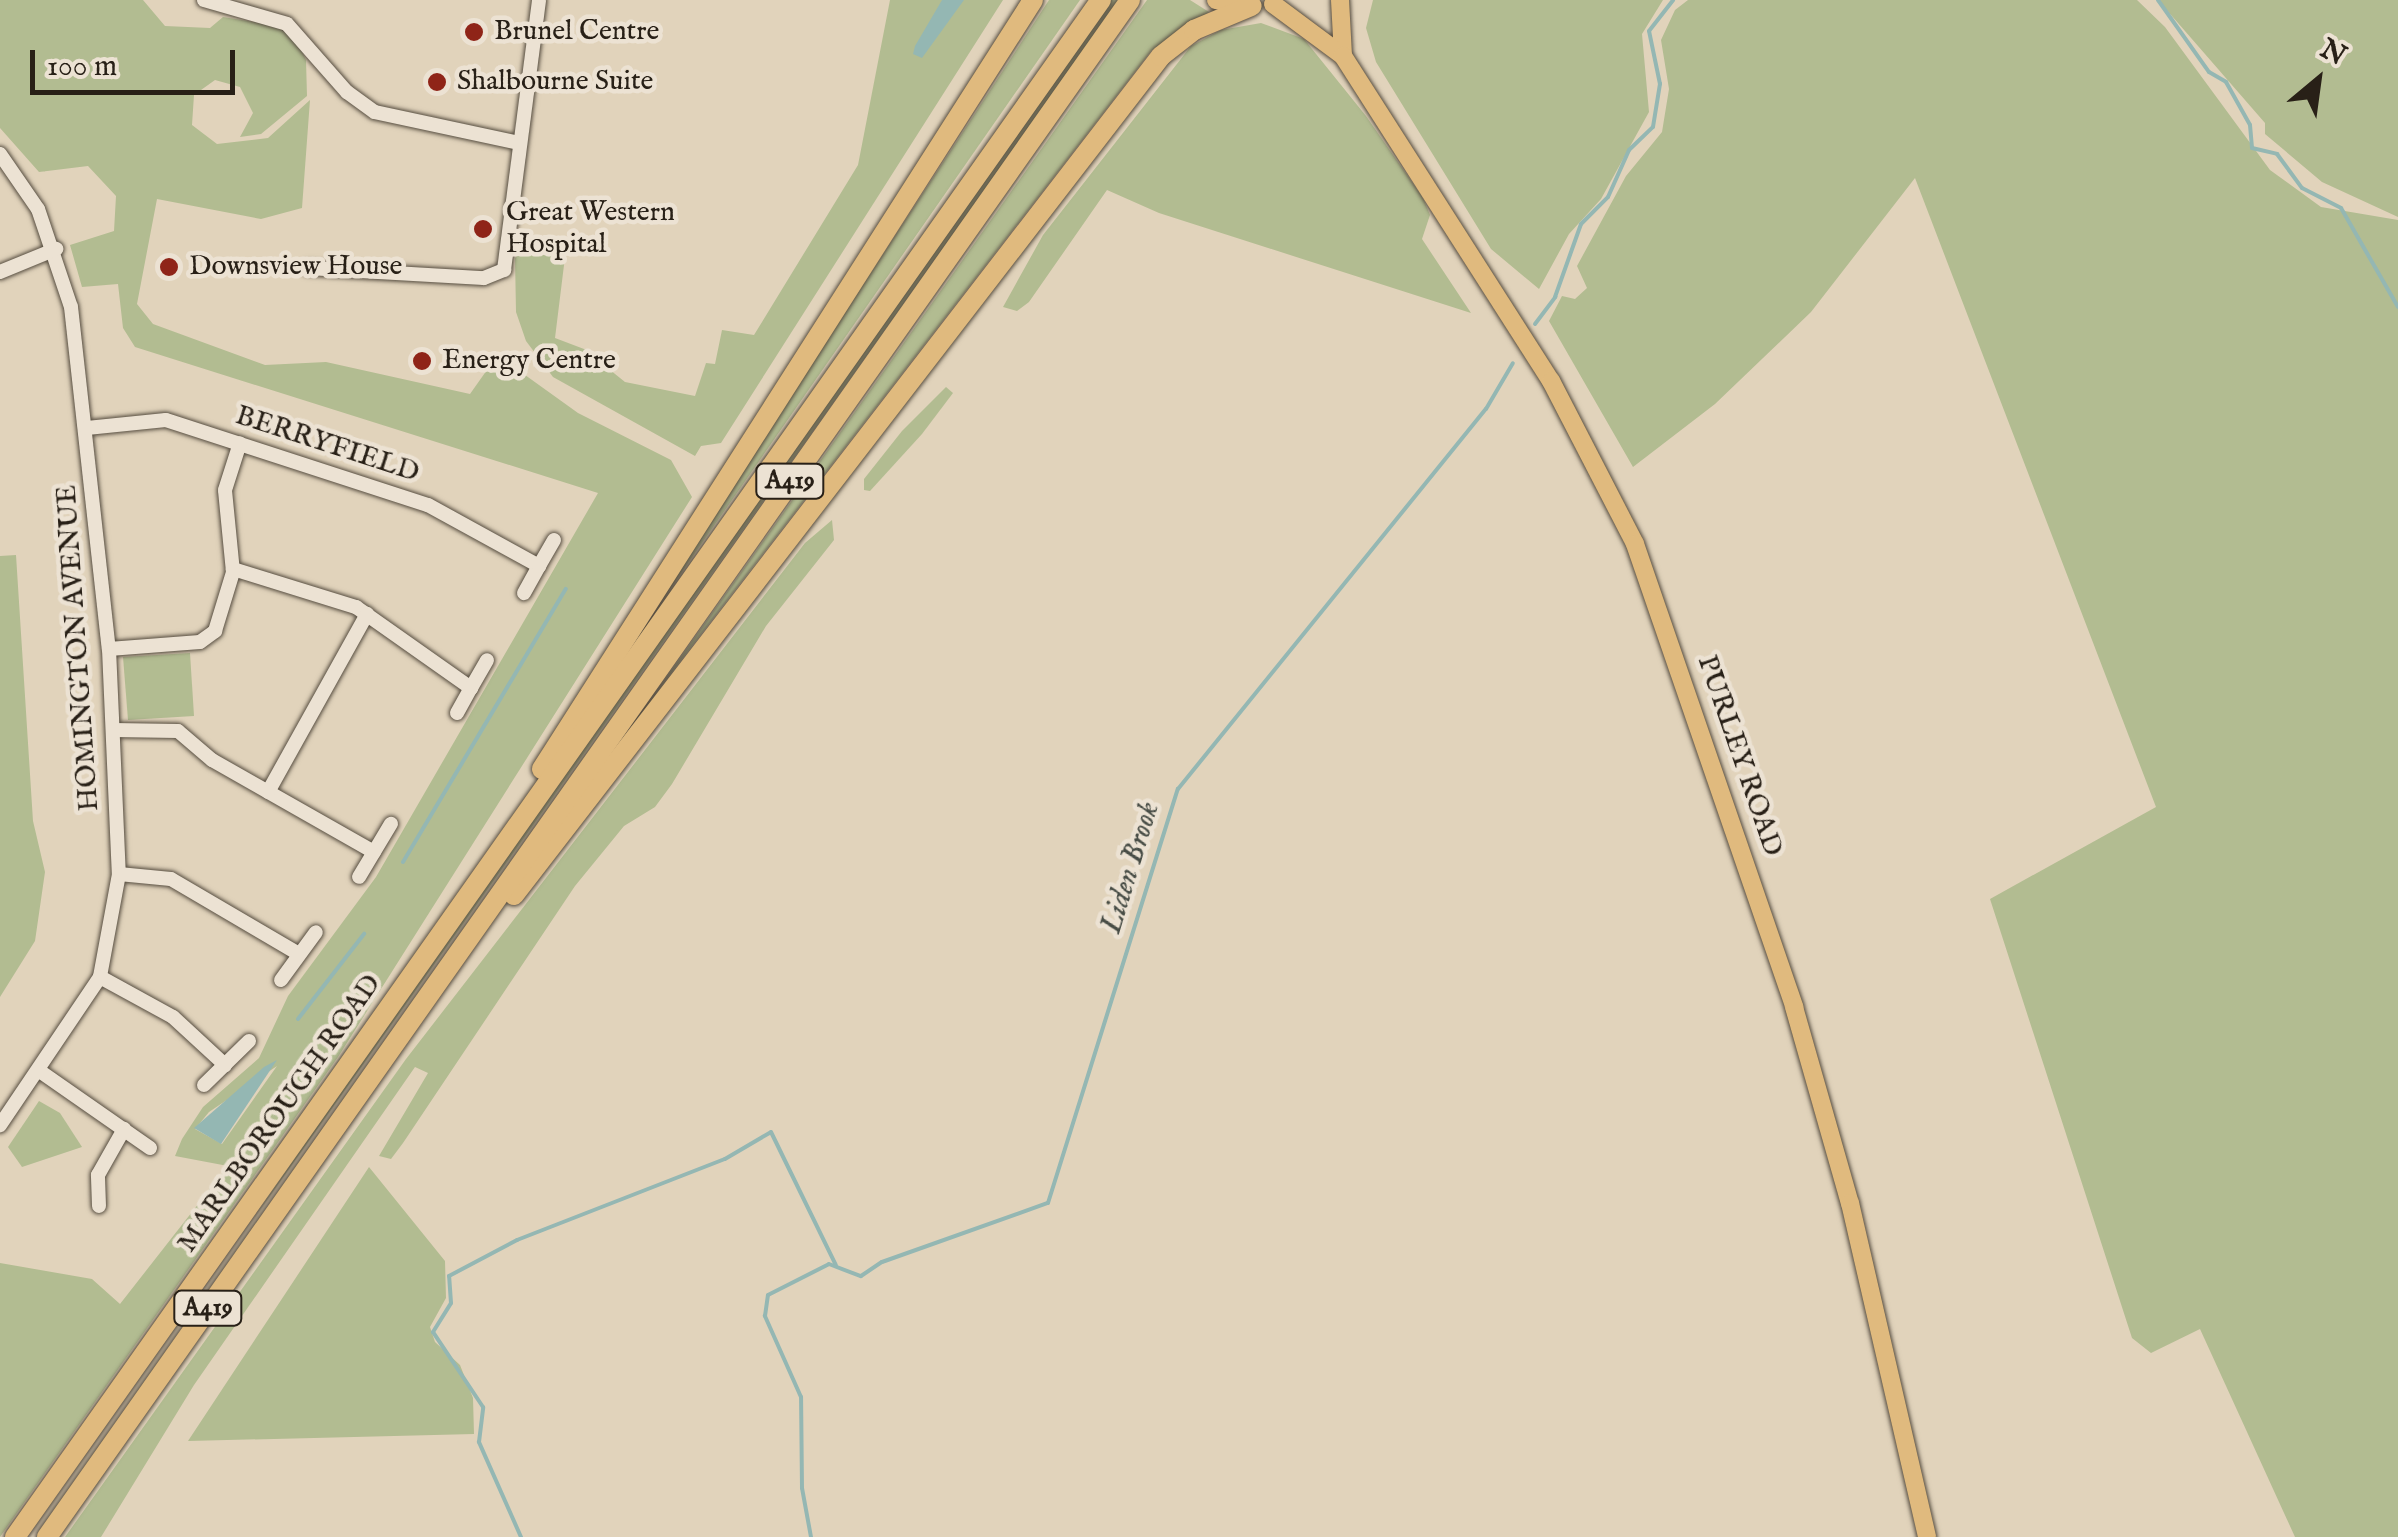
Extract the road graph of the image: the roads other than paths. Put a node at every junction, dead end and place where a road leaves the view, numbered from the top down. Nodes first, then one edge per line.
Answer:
1 (204, 0) edge
2 (539, 0) edge
3 (1032, 0) edge
4 (1100, 0) edge
5 (1130, 0) edge
6 (1216, 0) edge
7 (1340, 0) edge
8 (1280, 2) edge
9 (1250, 6) junction
10 (1343, 56) junction
11 (519, 142) junction
12 (0, 154) edge
13 (56, 249) junction
14 (308, 268) dead end
15 (0, 272) edge
16 (87, 428) junction
17 (240, 442) junction
18 (554, 540) dead end
19 (539, 566) junction
20 (233, 569) junction
21 (524, 593) dead end
22 (367, 614) junction
23 (109, 649) junction
24 (487, 660) dead end
25 (471, 688) junction
26 (457, 712) dead end
27 (112, 730) junction
28 (268, 792) junction
29 (391, 824) dead end
30 (374, 852) junction
31 (119, 874) junction
32 (360, 877) dead end
33 (450, 920) junction
34 (316, 932) dead end
35 (299, 954) junction
36 (453, 965) junction
37 (100, 977) junction
38 (281, 980) dead end
39 (249, 1042) dead end
40 (225, 1066) junction
41 (40, 1072) junction
42 (204, 1085) dead end
43 (0, 1125) edge
44 (124, 1129) junction
45 (150, 1148) dead end
46 (99, 1206) dead end
47 (15, 1537) edge
48 (47, 1537) edge
49 (1926, 1537) edge

1 - 11 street
2 - 11 street
3 - 33 highway, A419
4 - 33 highway, A419
5 - 36 highway, A419
6 - 9 main road
7 - 10 main road, PURLEY ROAD
8 - 9 main road
8 - 10 main road, PURLEY ROAD
9 - 36 highway, A419
10 - 49 main road, PURLEY ROAD
11 - 14 street
12 - 13 street, HOMINGTON AVENUE
13 - 15 street
13 - 16 street, HOMINGTON AVENUE
16 - 17 street, BERRYFIELD
16 - 23 street, HOMINGTON AVENUE
17 - 19 street, BERRYFIELD
17 - 20 street
18 - 19 street
19 - 21 street
20 - 22 street
20 - 23 street
22 - 25 street
22 - 28 street
23 - 27 street, HOMINGTON AVENUE
24 - 25 street
25 - 26 street
27 - 28 street
27 - 31 street, HOMINGTON AVENUE
28 - 30 street
29 - 30 street
30 - 32 street
31 - 35 street
31 - 37 street, HOMINGTON AVENUE
33 - 47 highway, MARLBOROUGH ROAD / A419
34 - 35 street
35 - 38 street
36 - 48 highway, MARLBOROUGH ROAD / A419
37 - 40 street
37 - 41 street, HOMINGTON AVENUE
39 - 40 street
40 - 42 street
41 - 43 street, HOMINGTON AVENUE
41 - 44 street
44 - 45 street
44 - 46 street

